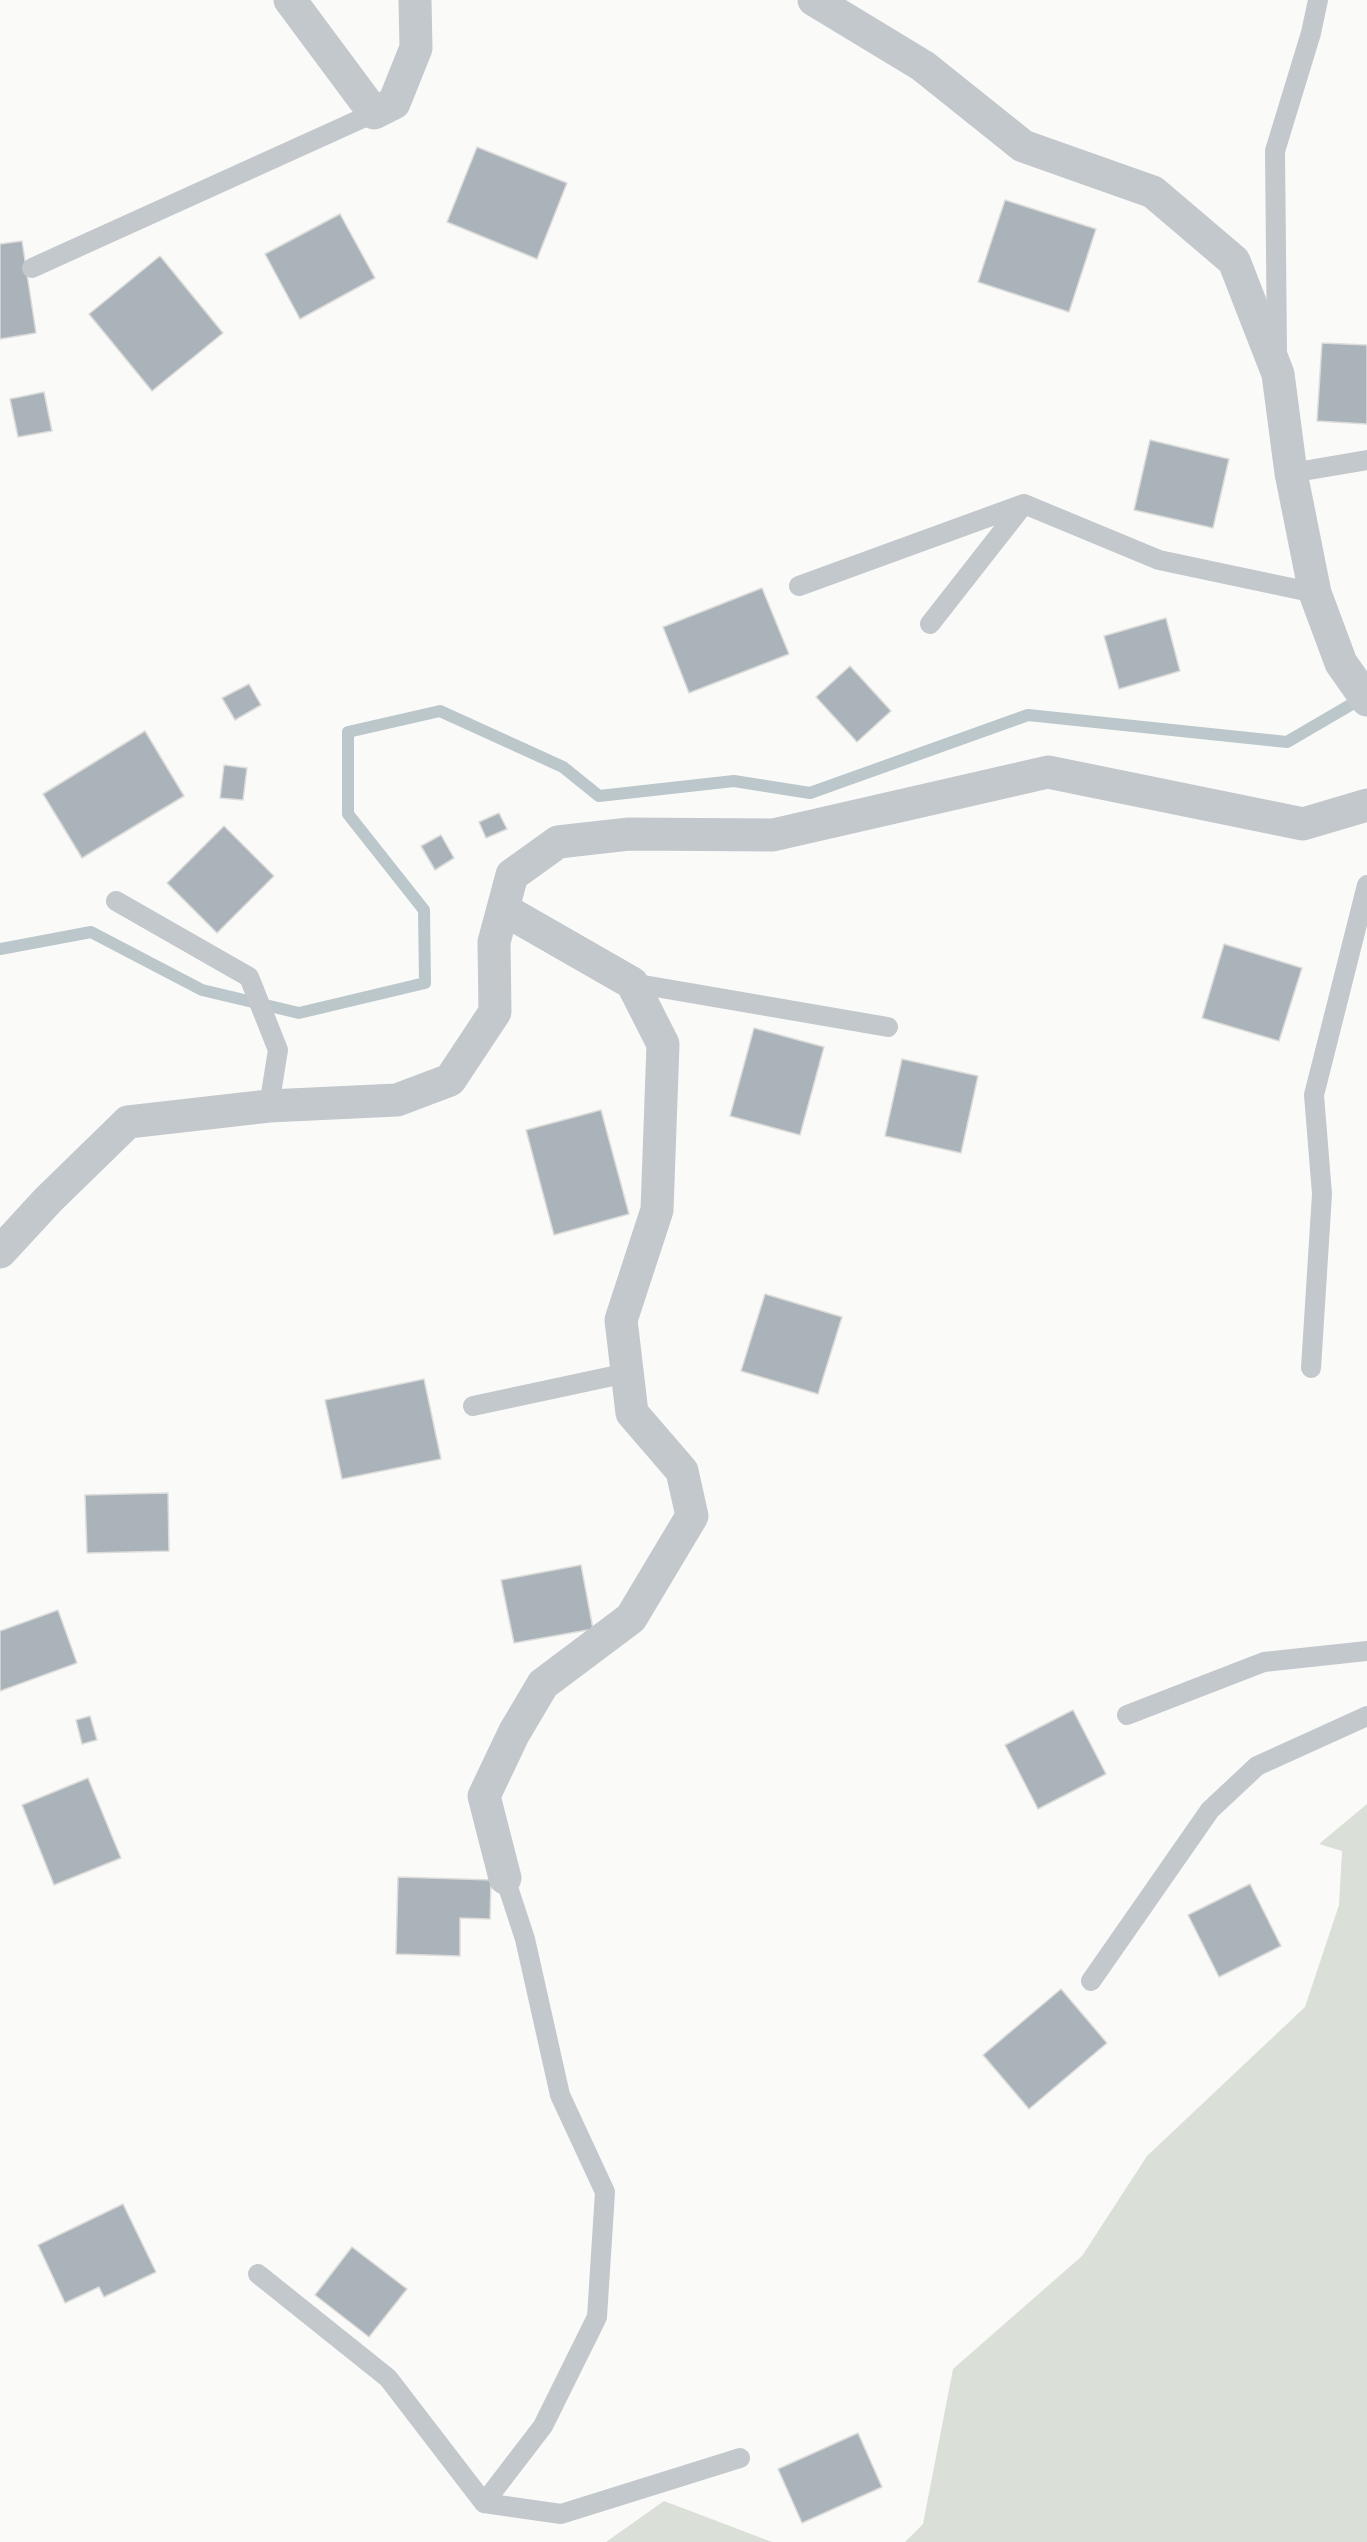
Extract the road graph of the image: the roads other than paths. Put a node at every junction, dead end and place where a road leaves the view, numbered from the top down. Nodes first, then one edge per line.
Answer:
1 (290, 0) edge
2 (415, 0) edge
3 (814, 0) edge
4 (1318, 0) edge
5 (374, 113) junction
6 (32, 268) dead end
7 (1278, 374) junction
8 (1367, 460) edge
9 (1291, 473) junction
10 (1024, 504) junction
11 (799, 586) dead end
12 (1315, 593) junction
13 (930, 624) dead end
14 (1367, 700) edge
15 (1367, 805) edge
16 (1367, 885) edge
17 (116, 901) dead end
18 (503, 909) junction
19 (632, 983) junction
20 (888, 1027) dead end
21 (269, 1106) junction
22 (0, 1252) edge
23 (1311, 1368) dead end
24 (627, 1372) junction
25 (473, 1406) dead end
26 (1367, 1651) edge
27 (1127, 1715) dead end
28 (1367, 1716) edge
29 (505, 1878) joint
30 (1091, 1981) dead end
31 (258, 2274) dead end
32 (740, 2458) dead end
33 (484, 2503) junction

1 - 5 street
2 - 5 street
3 - 7 street
4 - 7 lane
5 - 6 lane
7 - 9 street
8 - 9 lane
9 - 12 street
10 - 11 lane
10 - 12 lane
10 - 13 lane
12 - 14 street
15 - 18 street
16 - 23 lane
17 - 21 lane
18 - 19 street
18 - 21 street
19 - 20 lane
19 - 24 street
21 - 22 street
24 - 25 lane
24 - 29 street
26 - 27 lane
28 - 30 lane
29 - 33 lane
31 - 33 lane
32 - 33 lane

